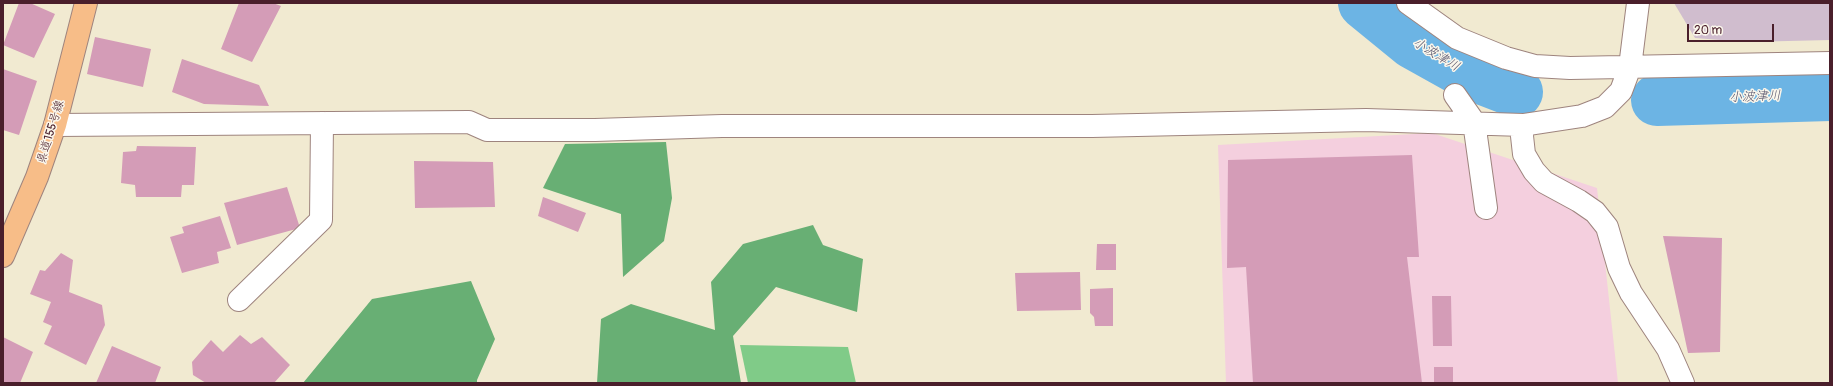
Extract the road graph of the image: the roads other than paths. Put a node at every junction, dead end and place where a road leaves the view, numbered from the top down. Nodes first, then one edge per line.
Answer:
1 (86, 3) edge
2 (1408, 3) edge
3 (1638, 3) edge
4 (1830, 63) edge
5 (1630, 67) junction
6 (1455, 95) dead end
7 (1474, 122) junction
8 (322, 123) junction
9 (1523, 125) junction
10 (55, 126) junction
11 (1486, 208) dead end
12 (3, 256) edge
13 (239, 300) dead end
14 (1683, 383) edge

1 - 10 main road, 県道155号線
2 - 5 street
3 - 5 street
4 - 5 street
5 - 9 street
6 - 7 street
7 - 8 street
7 - 9 street
7 - 11 street
8 - 10 street
8 - 13 street
9 - 14 street
10 - 12 main road, 県道155号線

